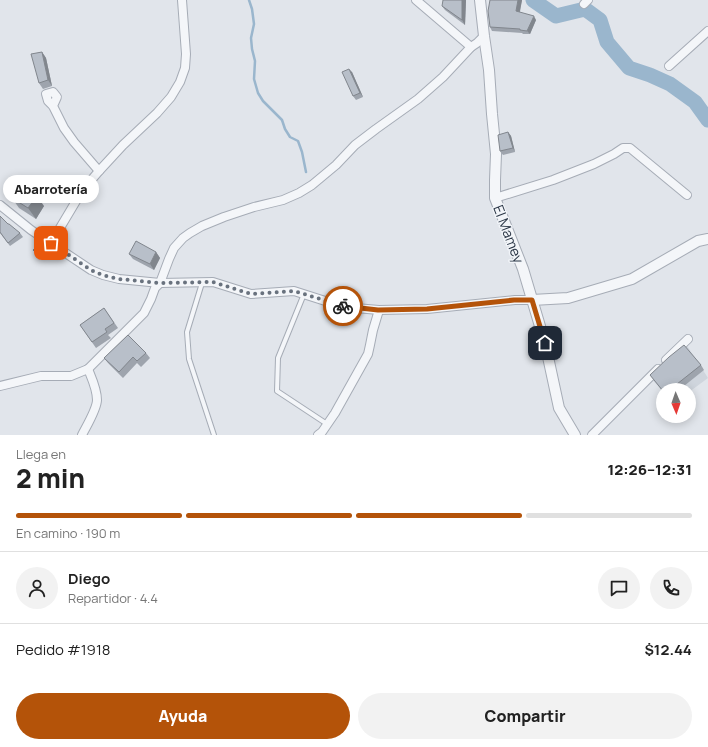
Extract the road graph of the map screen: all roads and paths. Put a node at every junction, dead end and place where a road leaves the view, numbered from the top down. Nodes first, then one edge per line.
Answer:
1 (182, 0) edge
2 (416, 0) edge
3 (480, 0) edge
4 (708, 31) edge
5 (484, 36) junction
6 (470, 47) junction
7 (669, 66) dead end
8 (54, 106) dead end
9 (99, 171) junction
10 (687, 195) dead end
11 (495, 198) junction
12 (0, 205) edge
13 (708, 238) edge
14 (51, 243) junction
15 (202, 282) junction
16 (160, 283) junction
17 (304, 294) junction
18 (532, 300) junction
19 (378, 310) junction
20 (688, 339) dead end
21 (88, 369) junction
22 (0, 386) edge
23 (328, 424) junction
24 (82, 435) edge
25 (214, 435) edge
26 (318, 435) edge
27 (576, 435) edge
28 (592, 435) edge

1 - 9 street
2 - 6 street
3 - 5 street, El Mamey
4 - 7 street
5 - 6 street
5 - 11 street, El Mamey
6 - 16 street
8 - 9 street
9 - 14 street
10 - 11 street
11 - 18 street, El Mamey
12 - 14 street
13 - 18 street
14 - 16 street
15 - 16 street
15 - 17 street
15 - 25 lane
16 - 21 street
17 - 19 street
17 - 23 lane
18 - 19 street
18 - 27 street, El Mamey
19 - 23 street
20 - 28 street
21 - 22 street
21 - 24 street
23 - 26 street

